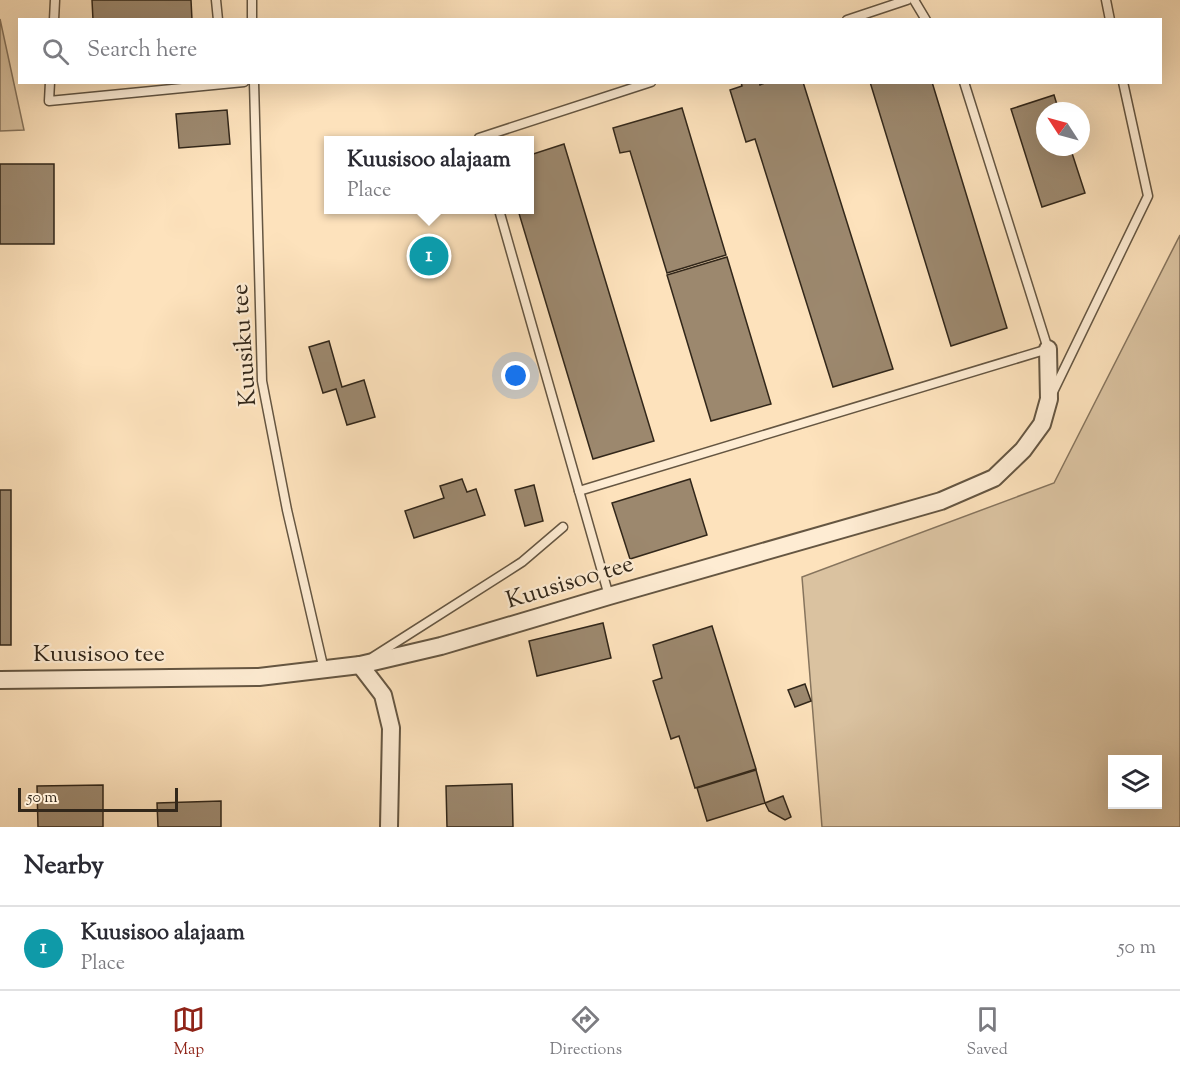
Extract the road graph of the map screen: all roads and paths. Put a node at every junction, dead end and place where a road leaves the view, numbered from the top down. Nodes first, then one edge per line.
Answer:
1 (55, 0) edge
2 (216, 0) edge
3 (252, 0) edge
4 (907, 0) edge
5 (914, 0) edge
6 (1106, 0) edge
7 (54, 18) edge
8 (218, 18) edge
9 (252, 18) edge
10 (853, 18) edge
11 (925, 18) edge
12 (1110, 18) edge
13 (50, 84) edge
14 (214, 84) edge
15 (254, 84) edge
16 (645, 84) edge
17 (965, 84) edge
18 (1123, 84) edge
19 (485, 136) edge
20 (500, 214) edge
21 (1048, 350) junction
22 (1049, 399) junction
23 (579, 490) junction
24 (563, 527) dead end
25 (609, 596) junction
26 (360, 665) junction
27 (324, 670) junction
28 (0, 680) edge
29 (389, 827) edge

1 - 7 lane
2 - 8 lane
3 - 9 lane
4 - 10 lane
5 - 11 lane
6 - 12 lane
13 - 14 lane
15 - 27 lane, Kuusiku tee
16 - 19 lane
17 - 21 lane
18 - 22 lane
20 - 23 lane
21 - 22 street, Kuusisoo tee
21 - 23 lane
22 - 25 street, Kuusisoo tee
23 - 25 lane
24 - 26 lane
25 - 26 street, Kuusisoo tee
26 - 27 street, Kuusisoo tee
26 - 29 street
27 - 28 street, Kuusisoo tee

